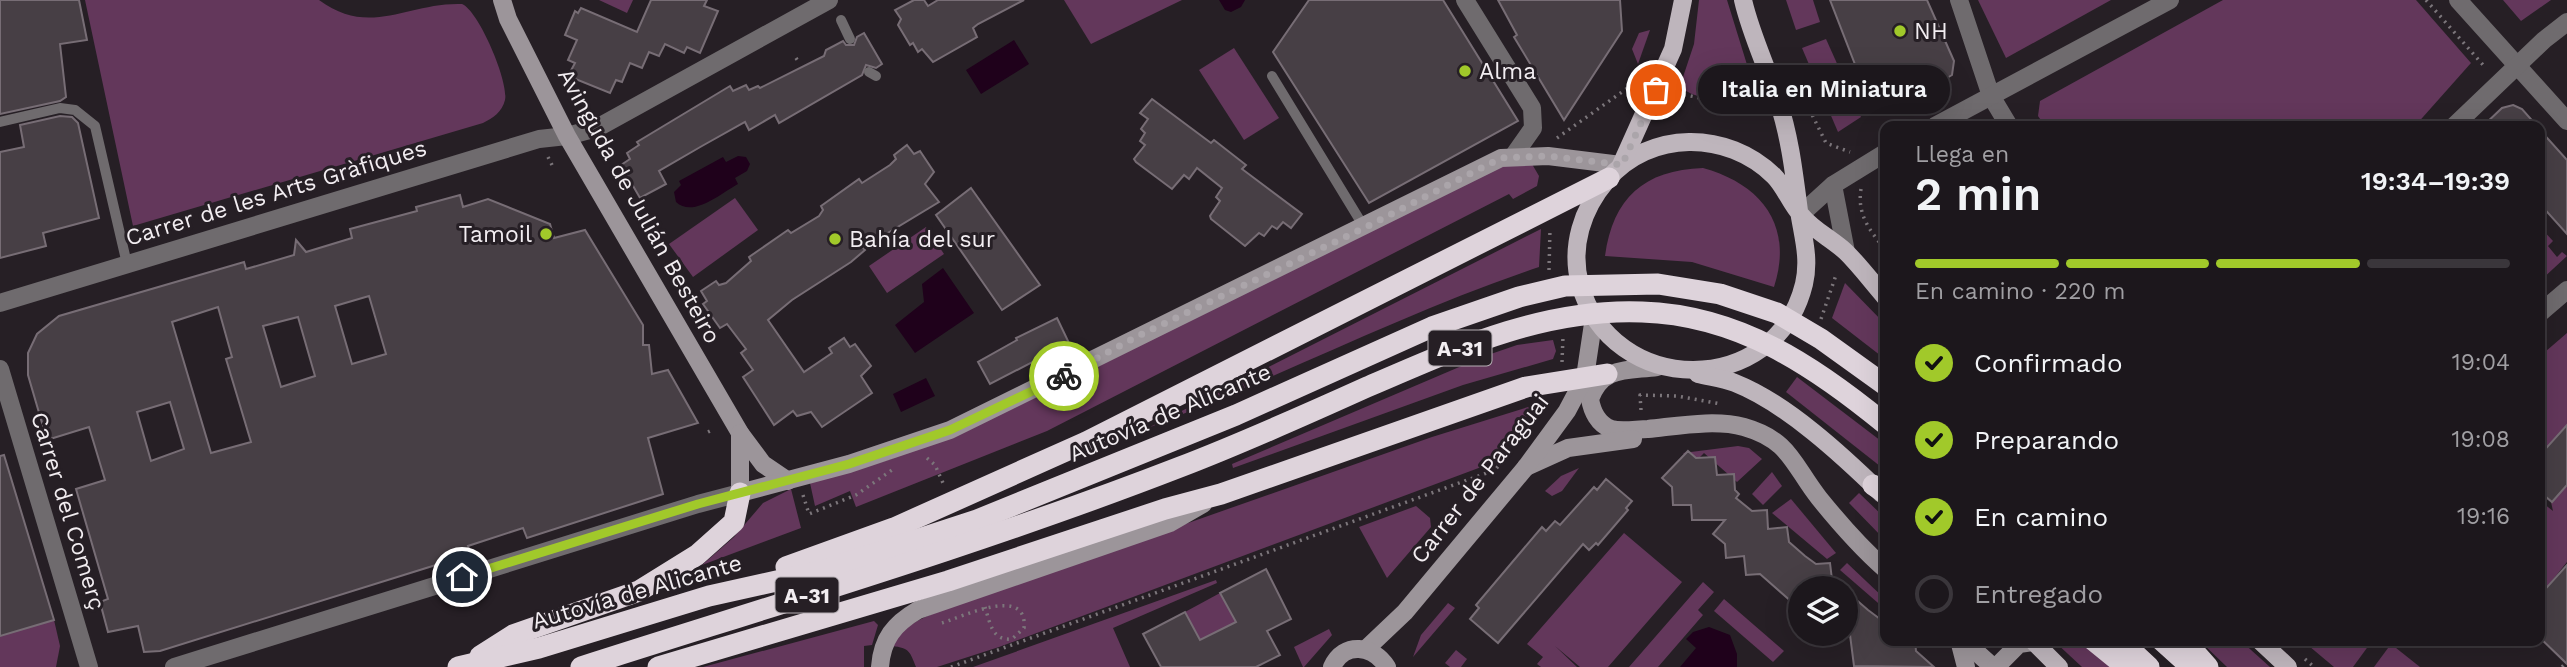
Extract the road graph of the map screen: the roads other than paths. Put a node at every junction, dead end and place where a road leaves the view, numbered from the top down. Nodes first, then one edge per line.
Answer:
1 (502, 0) edge
2 (829, 0) edge
3 (1465, 0) edge
4 (1683, 0) edge
5 (1743, 0) edge
6 (1959, 0) edge
7 (2171, 0) edge
8 (2458, 0) edge
9 (841, 20) dead end
10 (2567, 22) edge
11 (850, 39) dead end
12 (2518, 64) junction
13 (1272, 76) dead end
14 (1991, 96) junction
15 (1944, 121) edge
16 (2006, 121) edge
17 (2459, 121) edge
18 (2567, 121) edge
19 (0, 122) edge
20 (568, 136) junction
21 (1514, 155) junction
22 (1880, 156) edge
23 (1615, 171) junction
24 (1833, 185) junction
25 (1800, 215) junction
26 (1364, 228) junction
27 (1846, 252) junction
28 (128, 264) junction
29 (2567, 290) edge
30 (1880, 291) edge
31 (0, 303) edge
32 (2545, 309) edge
33 (1594, 317) junction
34 (1657, 367) junction
35 (0, 369) edge
36 (1684, 371) junction
37 (1607, 374) junction
38 (1585, 377) junction
39 (1880, 381) edge
40 (1880, 420) edge
41 (1685, 427) junction
42 (740, 433) junction
43 (1526, 467) junction
44 (794, 484) junction
45 (1880, 491) edge
46 (740, 493) junction
47 (1221, 494) junction
48 (1880, 564) edge
49 (709, 596) junction
50 (1962, 646) edge
51 (1968, 646) edge
52 (2016, 646) edge
53 (2038, 646) edge
54 (2100, 646) edge
55 (2126, 646) edge
56 (2168, 646) edge
57 (2189, 646) edge
58 (2265, 646) edge
59 (1366, 649) junction
60 (464, 665) edge
61 (89, 667) edge
62 (174, 667) edge
63 (581, 667) edge
64 (658, 667) edge
65 (880, 667) edge
66 (1332, 667) edge
67 (1387, 667) edge
68 (1966, 667) edge
69 (1994, 667) edge
70 (2059, 667) edge
71 (2126, 667) edge
72 (2149, 667) edge
73 (2191, 667) edge
74 (2208, 667) edge
75 (2288, 667) edge

1 - 20 street, Avinguda de Julián Besteiro
2 - 20 street, Carrer de les Arts Gràfiques
3 - 21 street
4 - 23 main road
5 - 25 main road
6 - 14 street
7 - 14 street
8 - 12 street
9 - 11 lane
10 - 12 street
12 - 17 street
12 - 18 street
13 - 26 lane
14 - 15 street
14 - 16 street
19 - 28 lane
20 - 28 street, Carrer de les Arts Gràfiques
20 - 42 street, Avinguda de Julián Besteiro
21 - 23 street
21 - 26 street
22 - 24 street
23 - 25 main road
23 - 33 main road
23 - 49 highway
24 - 25 street
24 - 27 street
25 - 27 main road
25 - 36 main road
26 - 44 street
27 - 30 main road
28 - 31 street, Carrer de les Arts Gràfiques
29 - 32 street
33 - 34 main road
33 - 38 street, Carrer de Paraguai
34 - 36 main road
34 - 37 street
35 - 61 street, Carrer del Comerç
36 - 45 main road
37 - 38 highway
37 - 41 street
38 - 43 street, Carrer de Paraguai
38 - 47 highway
39 - 49 highway, Autovía de Alicante / A-31
40 - 63 highway, A-31
41 - 43 street
41 - 48 street
42 - 44 street, Avinguda de Julián Besteiro
42 - 46 street
43 - 59 street, Carrer de Paraguai
44 - 46 street
46 - 60 highway
46 - 62 street
47 - 64 highway
47 - 65 street
49 - 60 highway, Autovía de Alicante / A-31
50 - 68 street
51 - 69 street
52 - 69 street
53 - 70 main road
54 - 71 highway
55 - 72 highway
56 - 73 highway
57 - 74 highway
58 - 75 main road
59 - 66 street, Carrer de Paraguai
59 - 67 street

